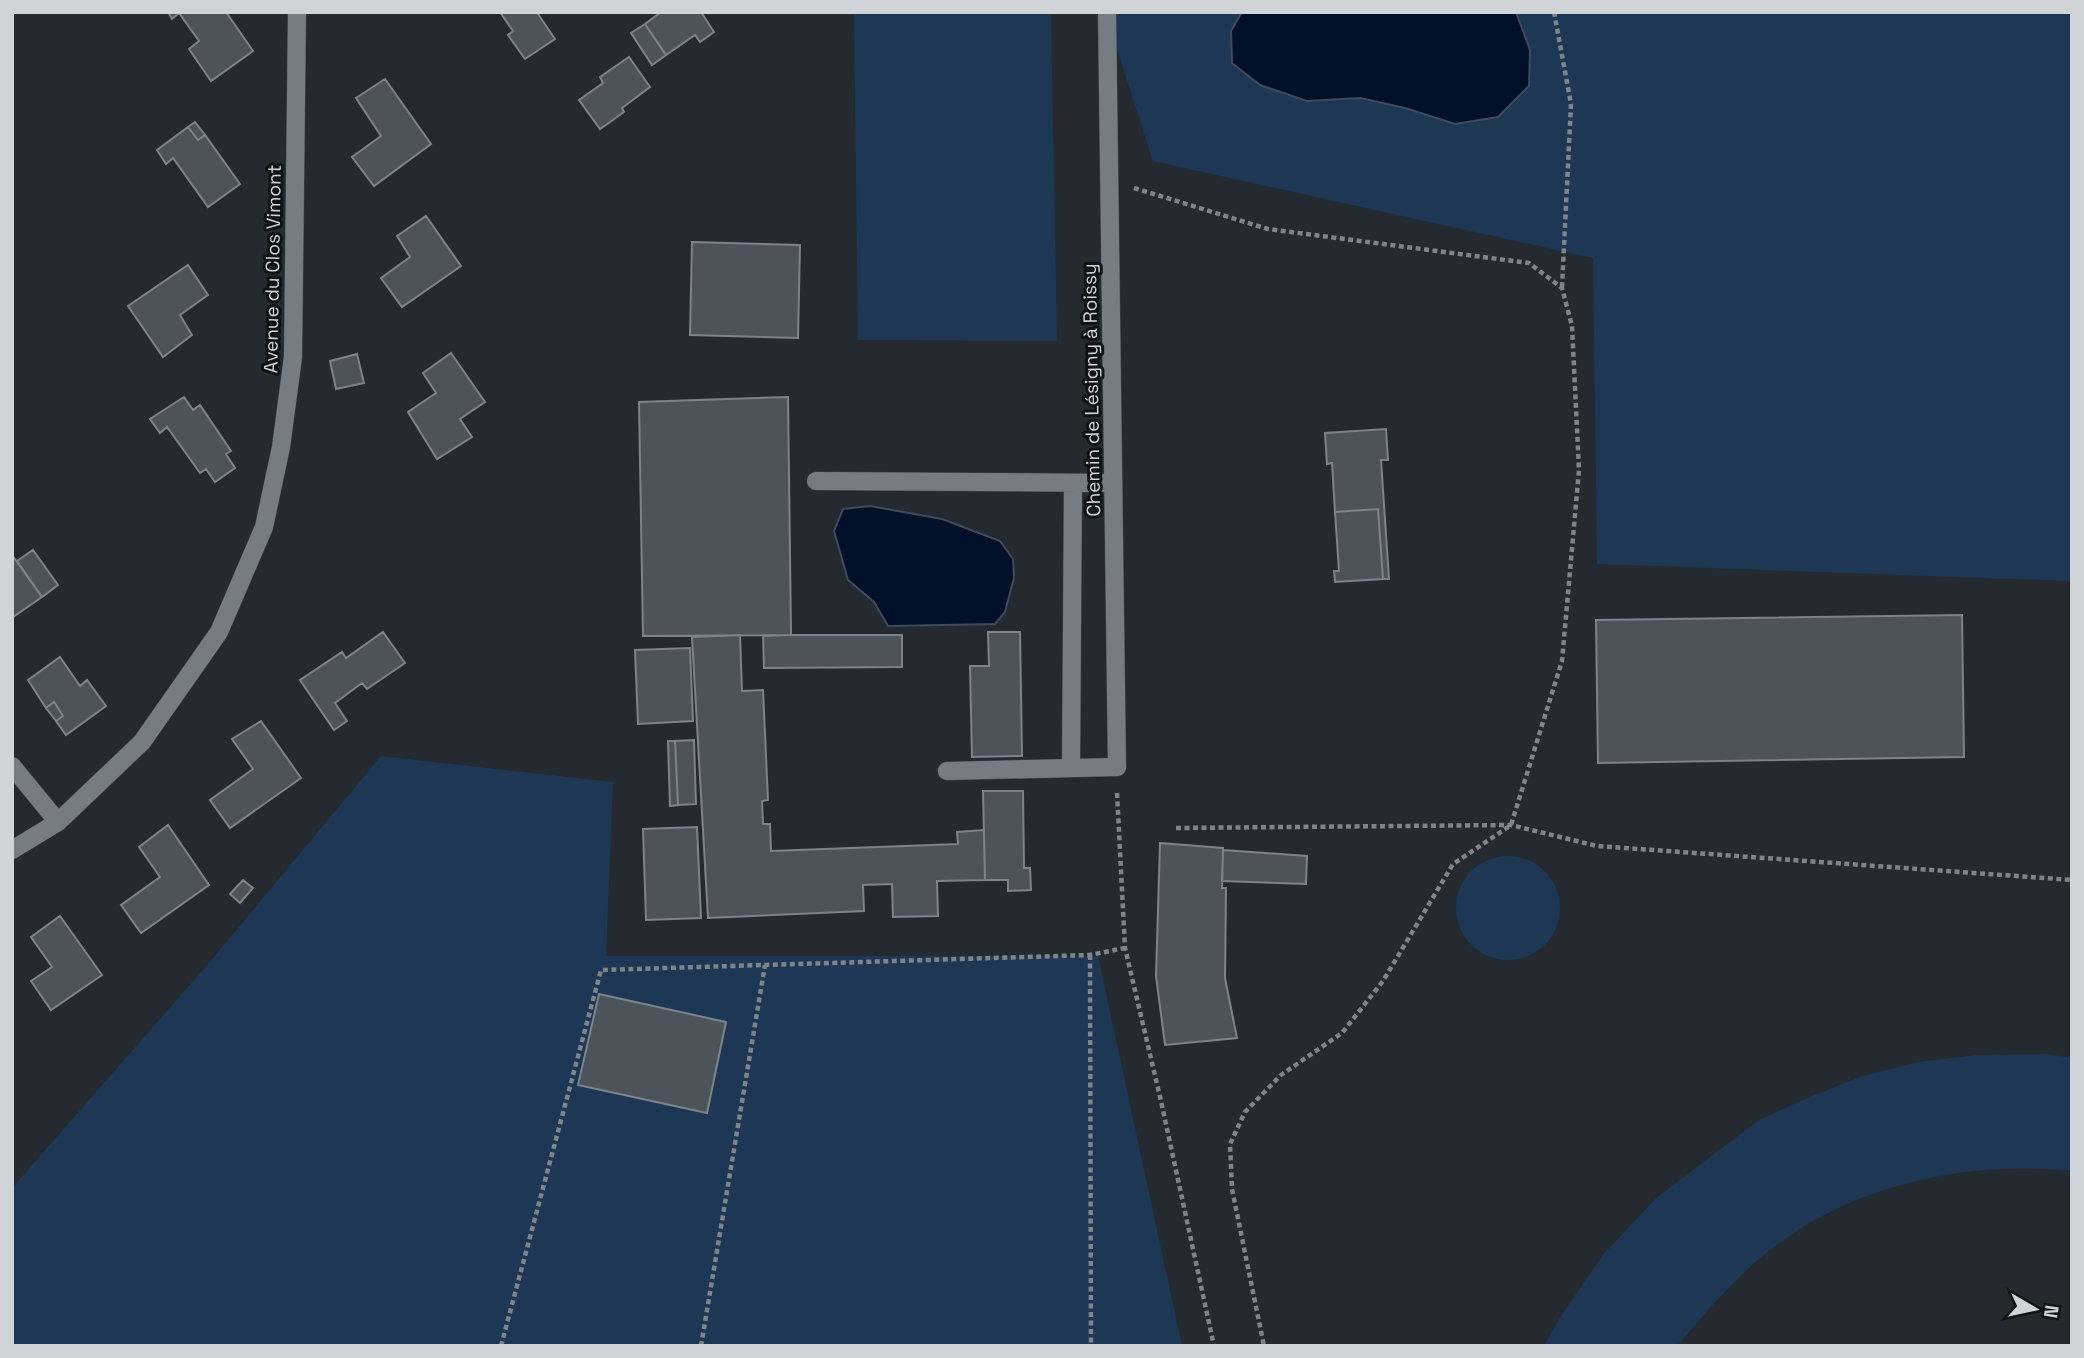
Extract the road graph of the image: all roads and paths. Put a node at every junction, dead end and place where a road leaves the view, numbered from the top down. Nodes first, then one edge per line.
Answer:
1 (297, 12) edge
2 (1107, 12) edge
3 (1554, 12) edge
4 (1110, 181) junction
5 (1562, 288) junction
6 (816, 481) dead end
7 (1073, 482) junction
8 (1113, 483) junction
9 (12, 765) edge
10 (1117, 767) junction
11 (1071, 768) junction
12 (947, 771) dead end
13 (58, 822) junction
14 (1511, 825) junction
15 (1176, 828) dead end
16 (12, 850) edge
17 (2072, 880) edge
18 (1125, 948) junction
19 (1090, 955) junction
20 (765, 965) junction
21 (501, 1346) edge
22 (701, 1346) edge
23 (1091, 1346) edge
24 (1214, 1346) edge
25 (1264, 1346) edge

1 - 13 street, Avenue du Clos Vimont
2 - 4 street, Chemin de Lésigny à Roissy
3 - 5 path
4 - 5 path
4 - 8 street, Chemin de Lésigny à Roissy
5 - 14 path
6 - 7 street
7 - 8 street
7 - 11 street
8 - 10 street, Chemin de Lésigny à Roissy
9 - 13 street
10 - 11 street
10 - 18 path
11 - 12 street
13 - 16 street, Avenue du Clos Vimont
14 - 15 path
14 - 17 path
14 - 25 path
18 - 19 path
18 - 24 path
19 - 20 path
19 - 23 path
20 - 21 path
20 - 22 path

